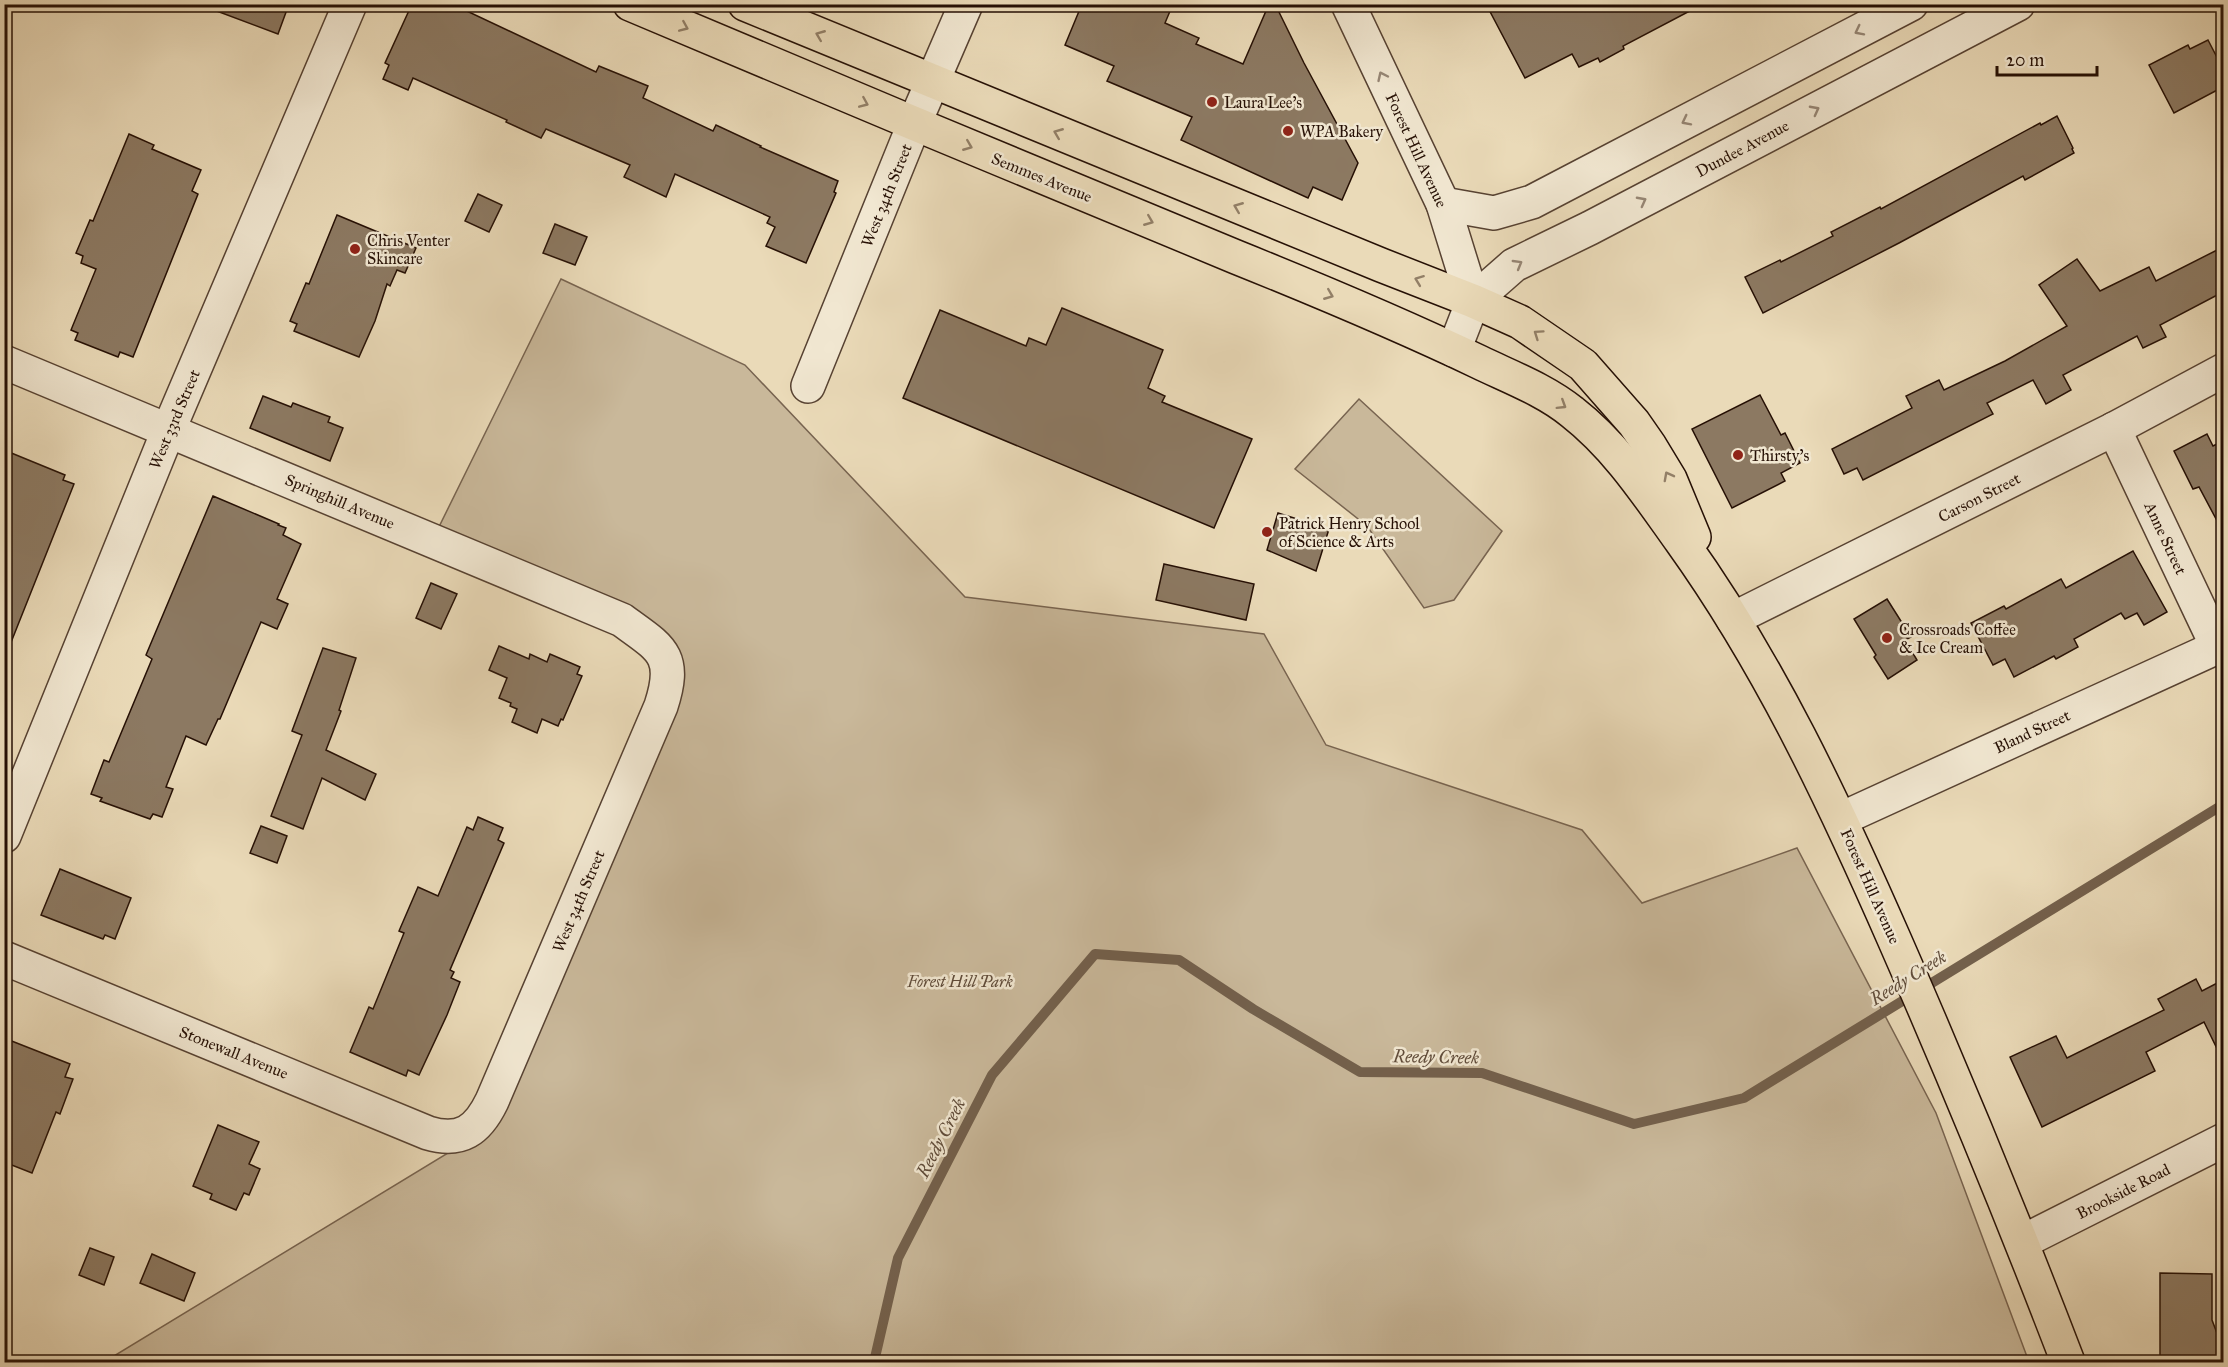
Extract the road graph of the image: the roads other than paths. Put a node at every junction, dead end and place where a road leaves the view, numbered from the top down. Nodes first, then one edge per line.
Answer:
1 (350, 4) edge
2 (630, 4) edge
3 (745, 4) edge
4 (966, 4) edge
5 (1348, 4) edge
6 (1911, 4) edge
7 (2018, 4) edge
8 (933, 82) junction
9 (915, 122) junction
10 (1443, 204) junction
11 (1473, 301) junction
12 (1454, 350) junction
13 (4, 362) edge
14 (2223, 370) edge
15 (808, 386) dead end
16 (169, 429) junction
17 (2114, 429) junction
18 (1715, 588) junction
19 (1733, 619) junction
20 (2220, 645) edge
21 (665, 658) joint
22 (1842, 819) junction
23 (4, 836) edge
24 (4, 958) edge
25 (465, 1134) joint
26 (2223, 1140) edge
27 (2022, 1242) junction
28 (2068, 1362) edge

1 - 16 street, West 33rd Street
2 -> 9 main road, Semmes Avenue
8 -> 3 main road
4 - 8 street, West 34th Street
10 -> 5 street, Forest Hill Avenue
6 -> 10 street
11 -> 7 street, Dundee Avenue
8 - 9 street, West 34th Street
11 -> 8 main road
9 -> 12 main road, Semmes Avenue
9 - 15 street, West 34th Street
10 - 11 street, Forest Hill Avenue
11 - 12 street
18 -> 11 main road, Forest Hill Avenue
12 -> 18 main road, Forest Hill Avenue
13 - 16 street, Springhill Avenue
14 - 17 street, Carson Street
16 - 21 street, Springhill Avenue
16 - 23 street, West 33rd Street
17 - 19 street, Carson Street
17 - 20 street, Anne Street
18 - 19 main road, Forest Hill Avenue
19 - 22 main road, Forest Hill Avenue
20 - 22 street, Bland Street
21 - 25 street, West 34th Street
22 - 27 main road, Forest Hill Avenue
24 - 25 street, Stonewall Avenue
26 - 27 street, Brookside Road
27 - 28 main road, Forest Hill Avenue

